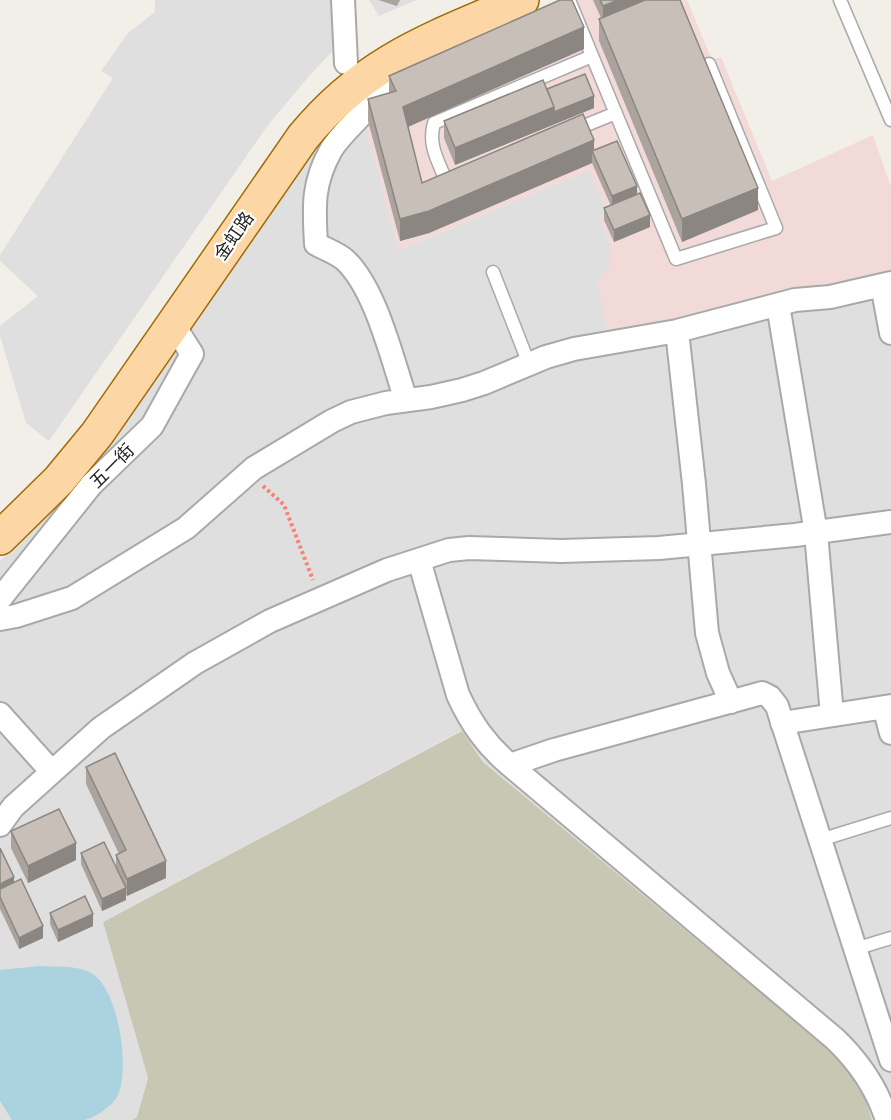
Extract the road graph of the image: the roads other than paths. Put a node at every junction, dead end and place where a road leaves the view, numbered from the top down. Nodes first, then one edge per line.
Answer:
1 (343, 0) edge
2 (468, 0) edge
3 (522, 0) edge
4 (569, 0) edge
5 (840, 0) edge
6 (592, 56) junction
7 (388, 61) junction
8 (346, 63) junction
9 (709, 64) edge
10 (616, 113) junction
11 (891, 120) edge
12 (562, 135) edge
13 (466, 175) edge
14 (493, 272) dead end
15 (887, 284) edge
16 (778, 305) junction
17 (173, 324) junction
18 (677, 331) junction
19 (891, 333) edge
20 (529, 364) junction
21 (406, 400) junction
22 (0, 509) edge
23 (891, 522) edge
24 (816, 532) junction
25 (0, 538) edge
26 (699, 544) junction
27 (419, 560) junction
28 (0, 599) edge
29 (0, 619) edge
30 (731, 702) junction
31 (888, 706) edge
32 (0, 714) edge
33 (832, 715) junction
34 (782, 723) junction
35 (891, 733) edge
36 (510, 765) junction
37 (52, 772) junction
38 (891, 818) edge
39 (0, 825) edge
40 (820, 840) junction
41 (891, 938) edge
42 (855, 949) junction
43 (891, 1060) edge
44 (891, 1066) edge
45 (865, 1074) junction
46 (887, 1120) edge

1 - 8 street
2 - 8 main road, 金虹路
3 - 7 main road, 金虹路
4 - 6 lane
5 - 11 lane
6 - 10 lane
6 - 13 lane
7 - 17 main road, 金虹路
7 - 21 street
8 - 22 main road, 金虹路
9 - 10 lane
10 - 12 lane
14 - 20 lane
15 - 16 street
15 - 19 street
16 - 18 street
16 - 24 street
17 - 25 main road, 金虹路
17 - 28 street, 五一街
18 - 20 street
18 - 26 street
20 - 21 street
21 - 29 street
23 - 24 street
24 - 26 street
24 - 33 street
26 - 27 street
26 - 30 street
27 - 36 street
27 - 37 street
30 - 34 street
30 - 36 street
31 - 33 street
31 - 35 street
32 - 37 street
33 - 34 street
34 - 40 street
36 - 45 street
37 - 39 street
38 - 40 lane
40 - 42 street
41 - 42 lane
42 - 43 street
44 - 45 street
45 - 46 street

